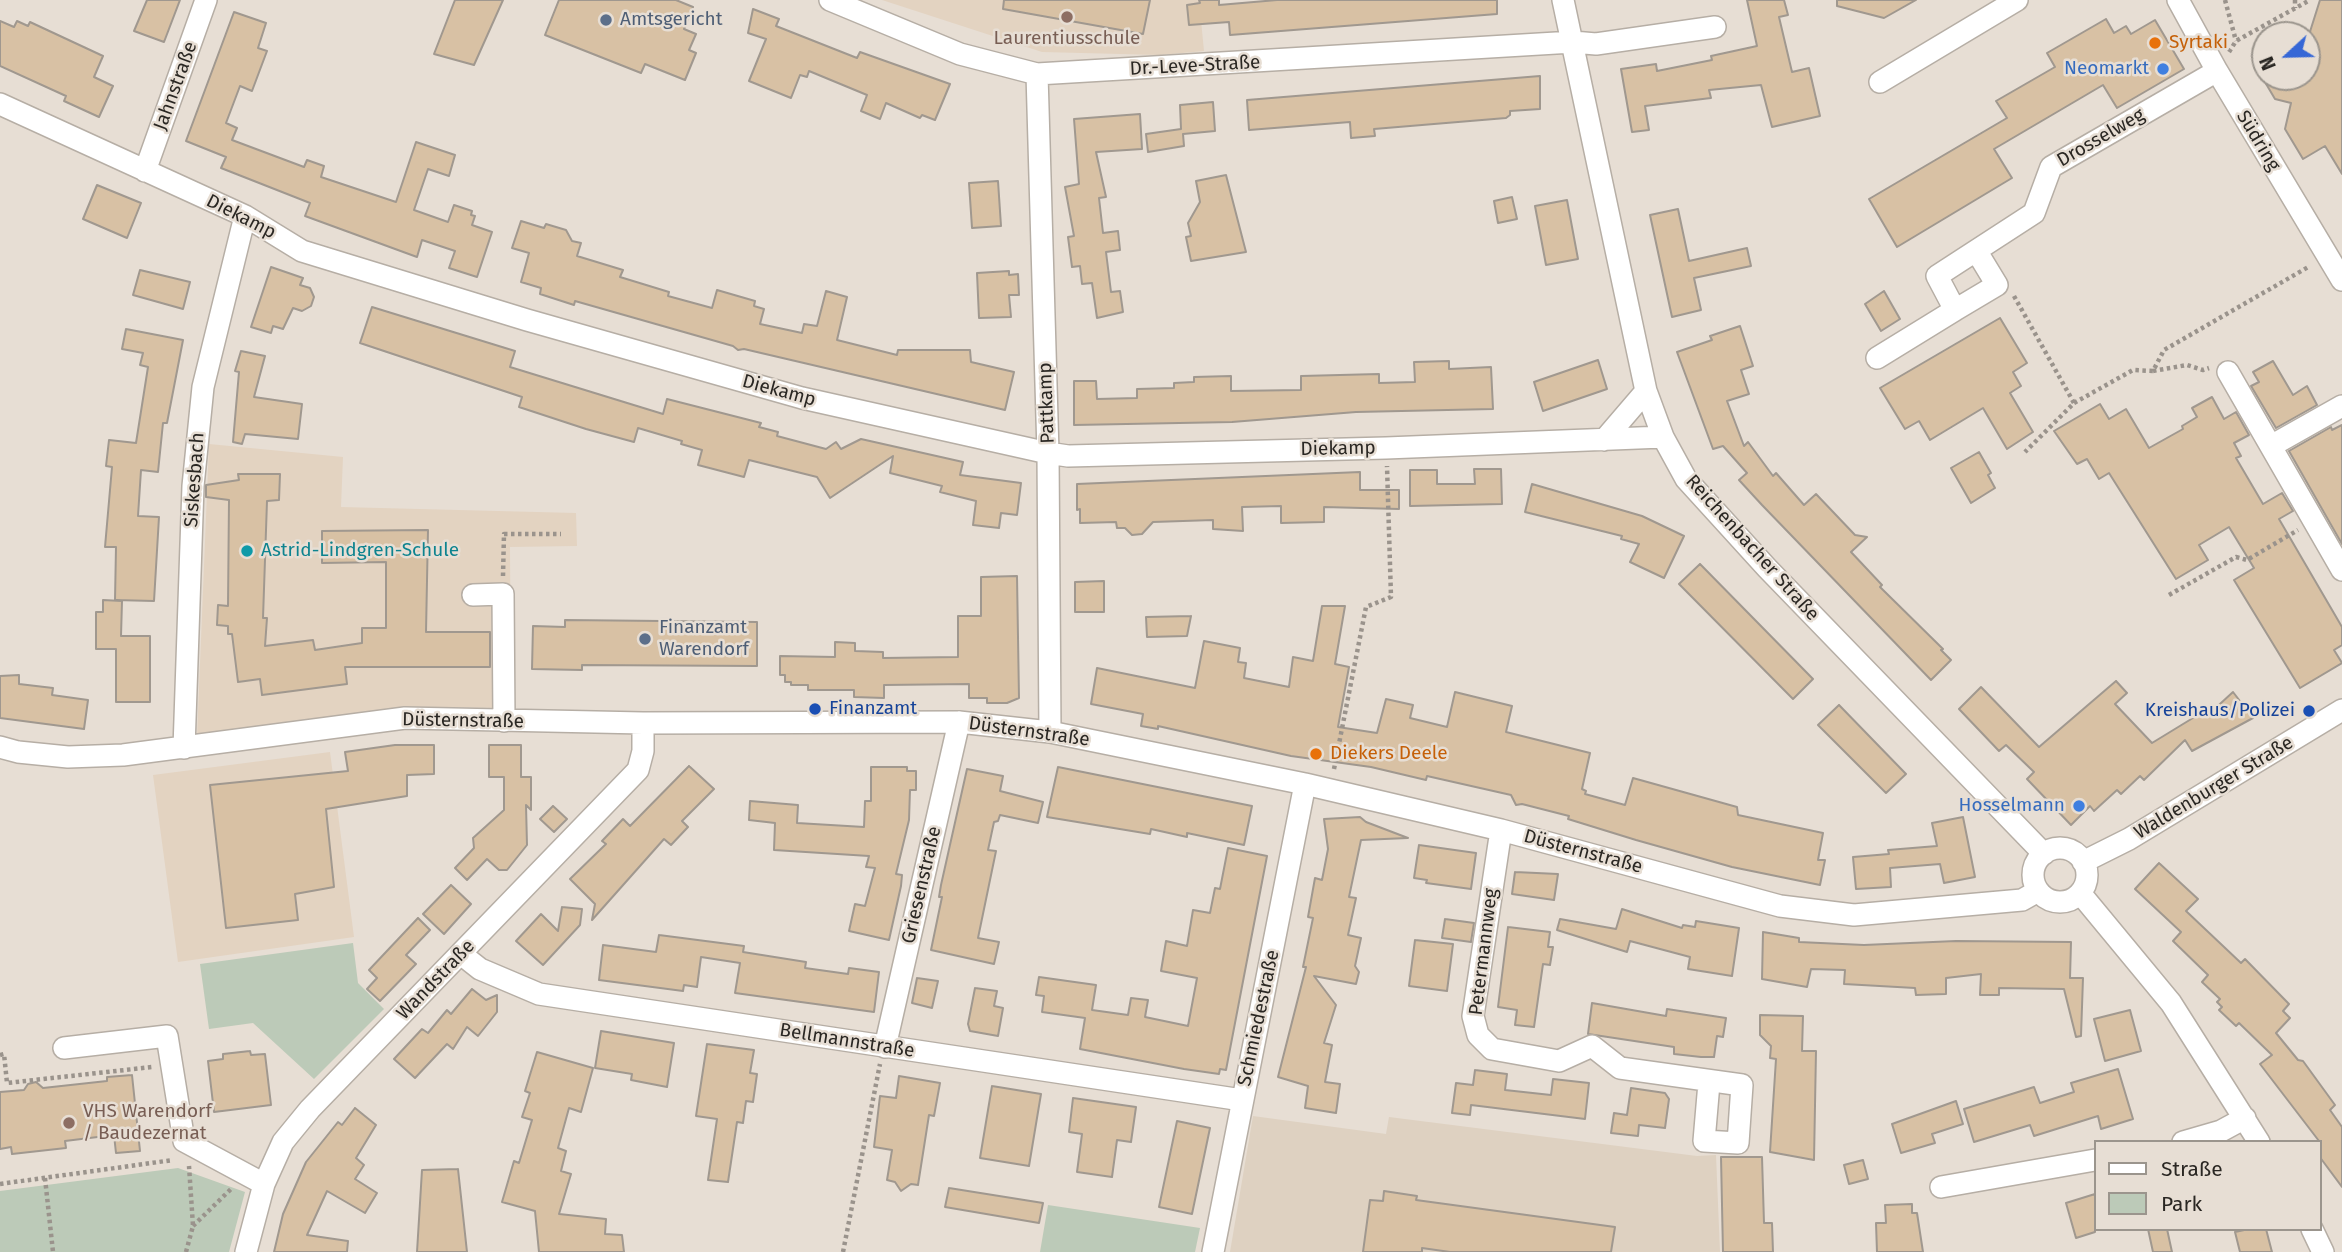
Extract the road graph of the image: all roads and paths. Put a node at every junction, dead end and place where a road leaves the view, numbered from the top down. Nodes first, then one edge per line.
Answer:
1 (206, 0) edge
2 (830, 0) edge
3 (1563, 0) edge
4 (2017, 0) edge
5 (2178, 0) edge
6 (2225, 0) edge
7 (2295, 0) edge
8 (2310, 0) edge
9 (2295, 8) junction
10 (1715, 27) dead end
11 (2236, 41) junction
12 (1573, 42) junction
13 (2217, 71) junction
14 (1037, 75) junction
15 (1880, 82) dead end
16 (0, 104) edge
17 (145, 172) junction
18 (245, 216) junction
19 (1978, 252) junction
20 (2335, 252) edge
21 (2342, 280) edge
22 (1997, 285) junction
23 (1955, 310) junction
24 (1877, 358) dead end
25 (2152, 371) junction
26 (2228, 372) joint
27 (1646, 391) junction
28 (2074, 404) junction
29 (2342, 406) edge
30 (1663, 437) junction
31 (1604, 440) junction
32 (2271, 446) junction
33 (1386, 448) junction
34 (2025, 452) dead end
35 (1048, 453) junction
36 (2314, 521) junction
37 (561, 534) dead end
38 (2342, 570) edge
39 (503, 594) junction
40 (473, 595) dead end
41 (2169, 595) dead end
42 (2342, 710) edge
43 (504, 721) junction
44 (959, 722) junction
45 (643, 723) junction
46 (1050, 732) junction
47 (0, 747) edge
48 (184, 748) junction
49 (1305, 784) junction
50 (1330, 790) junction
51 (1502, 830) junction
52 (2044, 854) junction
53 (2083, 862) junction
54 (2038, 891) junction
55 (2080, 893) junction
56 (461, 954) junction
57 (885, 1047) junction
58 (64, 1048) dead end
59 (0, 1055) edge
60 (171, 1066) junction
61 (1709, 1083) dead end
62 (1242, 1100) junction
63 (2245, 1118) junction
64 (2190, 1140) edge
65 (2258, 1140) edge
66 (187, 1158) dead end
67 (175, 1159) dead end
68 (2094, 1160) edge
69 (45, 1178) junction
70 (254, 1180) junction
71 (0, 1184) edge
72 (1941, 1186) dead end
73 (193, 1226) junction
74 (2313, 1231) edge
75 (52, 1252) edge
76 (186, 1252) edge
77 (246, 1252) edge
78 (843, 1252) edge
79 (1213, 1252) edge
80 (2323, 1252) edge

1 - 17 street, Jahnstraße
2 - 14 street, Dr.-Leve-Straße
3 - 12 street, Reichenbacher Straße
4 - 15 street
5 - 13 street, Südring
6 - 11 path
7 - 9 path
8 - 9 path
9 - 11 path
10 - 12 street
11 - 13 path
12 - 14 street, Dr.-Leve-Straße
12 - 27 street, Reichenbacher Straße
13 - 19 street, Drosselweg
13 - 20 street, Südring
14 - 35 street, Pattkamp
16 - 17 street, Diekamp
17 - 18 street, Diekamp
18 - 35 street, Diekamp
18 - 48 street, Siskesbach
19 - 22 street
19 - 23 street, Drosselweg
20 - 21 street, Südring
20 - 25 path
22 - 23 street
22 - 28 path
23 - 24 street
25 - 26 path
25 - 28 path
26 - 32 street
27 - 30 street, Reichenbacher Straße
27 - 31 street
28 - 34 path
29 - 32 street
30 - 31 street, Diekamp
30 - 52 street, Reichenbacher Straße
31 - 33 street, Diekamp
32 - 36 street
33 - 35 street, Diekamp
33 - 50 path
35 - 46 street, Pattkamp
36 - 38 street
36 - 41 path
37 - 39 path
39 - 40 street
39 - 43 street
42 - 53 street, Waldenburger Straße
43 - 45 street, Düsternstraße
43 - 48 street, Düsternstraße
44 - 45 street, Düsternstraße
44 - 46 street, Düsternstraße
44 - 57 street, Griesenstraße
45 - 56 street, Wandstraße
46 - 49 street, Düsternstraße
47 - 48 street, Düsternstraße
49 - 50 street, Düsternstraße
49 - 62 street, Schmiedestraße
50 - 51 street, Düsternstraße
51 - 54 street, Düsternstraße
51 - 61 street, Petermannweg
52 - 53 street
52 - 54 street
53 - 55 street
54 - 55 street
55 - 63 street
56 - 57 street, Bellmannstraße
56 - 70 street, Wandstraße
57 - 62 street, Bellmannstraße
57 - 78 path
58 - 60 street
59 - 60 path
60 - 70 street
62 - 79 street, Schmiedestraße
63 - 64 street
63 - 65 street
66 - 73 path
67 - 69 path
68 - 72 street
69 - 71 path
69 - 75 path
70 - 73 path
70 - 77 street, Wandstraße
73 - 76 path
74 - 80 street

